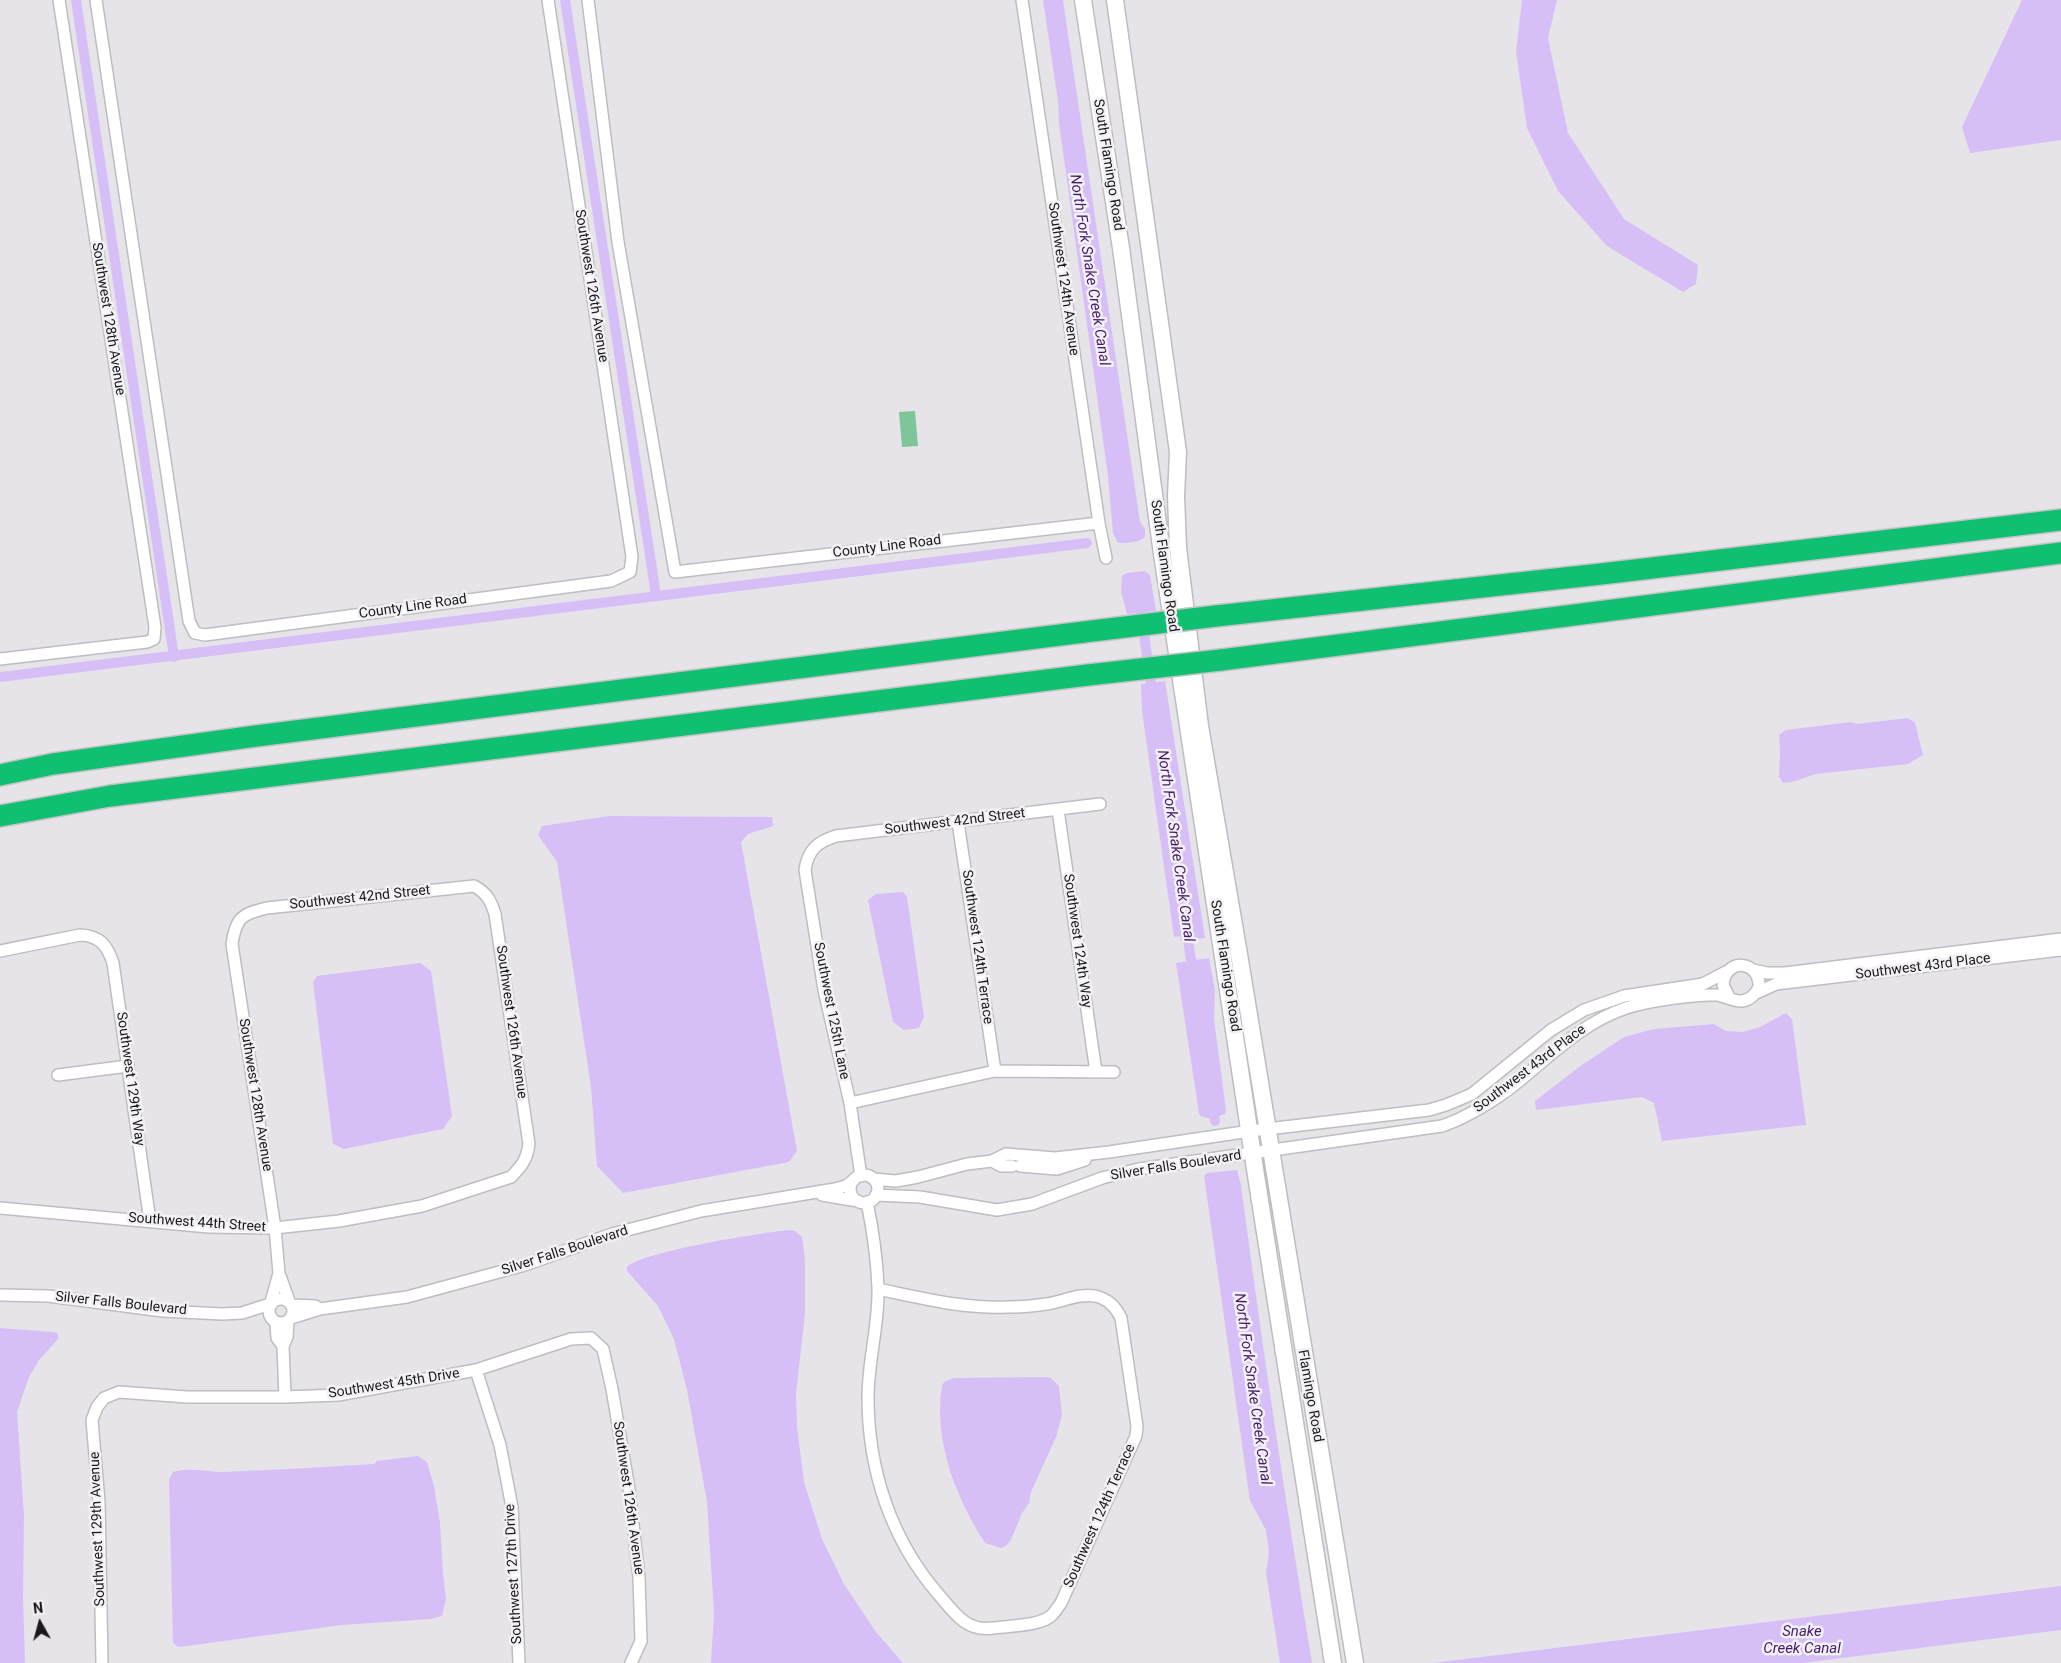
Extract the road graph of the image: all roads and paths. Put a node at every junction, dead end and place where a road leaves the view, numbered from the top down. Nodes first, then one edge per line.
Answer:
1 (59, 0) edge
2 (96, 0) edge
3 (548, 0) edge
4 (588, 0) edge
5 (1022, 0) edge
6 (1083, 0) edge
7 (1115, 0) edge
8 (2061, 520) edge
9 (1099, 523) junction
10 (2061, 553) edge
11 (1106, 558) dead end
12 (630, 572) joint
13 (0, 659) edge
14 (0, 775) edge
15 (1100, 804) dead end
16 (1058, 810) junction
17 (0, 816) edge
18 (958, 822) junction
19 (814, 848) joint
20 (483, 891) joint
21 (239, 919) joint
22 (2061, 943) edge
23 (0, 951) edge
24 (1753, 970) junction
25 (1726, 972) junction
26 (1756, 993) junction
27 (1729, 997) junction
28 (1567, 1019) junction
29 (1578, 1033) junction
30 (128, 1066) junction
31 (995, 1072) junction
32 (1096, 1072) junction
33 (1114, 1072) dead end
34 (58, 1075) dead end
35 (850, 1103) junction
36 (1268, 1129) junction
37 (1250, 1131) junction
38 (1271, 1150) junction
39 (1109, 1152) junction
40 (1253, 1154) junction
41 (527, 1156) joint
42 (992, 1161) junction
43 (857, 1178) junction
44 (874, 1179) junction
45 (811, 1194) junction
46 (876, 1194) junction
47 (862, 1202) junction
48 (0, 1208) edge
49 (150, 1221) junction
50 (276, 1228) junction
51 (279, 1273) junction
52 (878, 1290) junction
53 (0, 1295) edge
54 (271, 1303) junction
55 (290, 1303) junction
56 (320, 1308) junction
57 (242, 1313) junction
58 (290, 1319) junction
59 (273, 1320) junction
60 (591, 1338) joint
61 (283, 1346) junction
62 (476, 1370) junction
63 (286, 1397) junction
64 (104, 1398) joint
65 (102, 1663) edge
66 (519, 1663) edge
67 (631, 1663) edge
68 (1333, 1663) edge
69 (1355, 1663) edge

1 - 13 street, Southwest 128th Avenue
2 - 12 street, County Line Road
3 - 12 street, Southwest 126th Avenue
4 - 9 street, County Line Road
5 - 9 street, Southwest 124th Avenue
6 - 37 main road, South Flamingo Road
7 - 36 main road, South Flamingo Road
8 - 14 highway, bridge
9 - 11 street, Southwest 124th Avenue
10 - 17 highway, bridge
15 - 16 street, Southwest 42nd Street
16 - 18 street, Southwest 42nd Street
16 - 32 street, Southwest 124th Way
18 - 19 street, Southwest 42nd Street
18 - 31 street, Southwest 124th Terrace
19 - 35 street, Southwest 125th Lane
20 - 21 street, Southwest 42nd Street
20 - 41 street, Southwest 126th Avenue
21 - 50 street, Southwest 128th Avenue
22 - 24 street, Southwest 43rd Place
22 - 26 street, Southwest 43rd Place
23 - 30 street, Southwest 129th Way
24 - 25 street
24 - 26 street
25 - 27 street
25 - 28 street, Southwest 43rd Place
26 - 27 street
27 - 29 street, Southwest 43rd Place
28 - 29 street
28 - 36 street, Southwest 43rd Place
29 - 38 street, Southwest 43rd Place
30 - 34 street
30 - 49 street, Southwest 129th Way
31 - 32 street
31 - 35 street
32 - 33 street
35 - 43 street, Southwest 125th Lane
36 - 37 street, Silver Falls Boulevard
36 - 38 main road, Flamingo Road
37 - 39 street, Silver Falls Boulevard
37 - 40 main road, Flamingo Road
38 - 40 street, Silver Falls Boulevard
38 - 69 main road, Flamingo Road
39 - 42 street, Silver Falls Boulevard
39 - 42 street, Silver Falls Boulevard
40 - 46 street, Silver Falls Boulevard
40 - 68 main road, Flamingo Road
41 - 50 street, Southwest 44th Street
42 - 44 street, Silver Falls Boulevard
43 - 44 street
43 - 45 street, Silver Falls Boulevard
43 - 47 street
44 - 46 street
45 - 47 street, Silver Falls Boulevard
45 - 56 street, Silver Falls Boulevard
46 - 47 street
47 - 52 street
48 - 49 street, Southwest 44th Street
49 - 50 street, Southwest 44th Street
50 - 51 street, Southwest 128th Avenue
51 - 54 street, Southwest 128th Avenue
51 - 55 street, Southwest 128th Avenue
52 - 52 street, Southwest 124th Terrace
53 - 57 street, Silver Falls Boulevard
54 - 55 street
54 - 57 street, Silver Falls Boulevard
54 - 59 street
55 - 56 street, Silver Falls Boulevard
55 - 58 street
56 - 58 street, Silver Falls Boulevard
57 - 59 street, Silver Falls Boulevard
58 - 59 street
58 - 61 street
59 - 61 street
60 - 62 street, Southwest 45th Drive
60 - 67 street, Southwest 126th Avenue
61 - 63 street
62 - 63 street, Southwest 45th Drive
62 - 66 street, Southwest 127th Drive
63 - 64 street, Southwest 45th Drive
64 - 65 street, Southwest 129th Avenue

